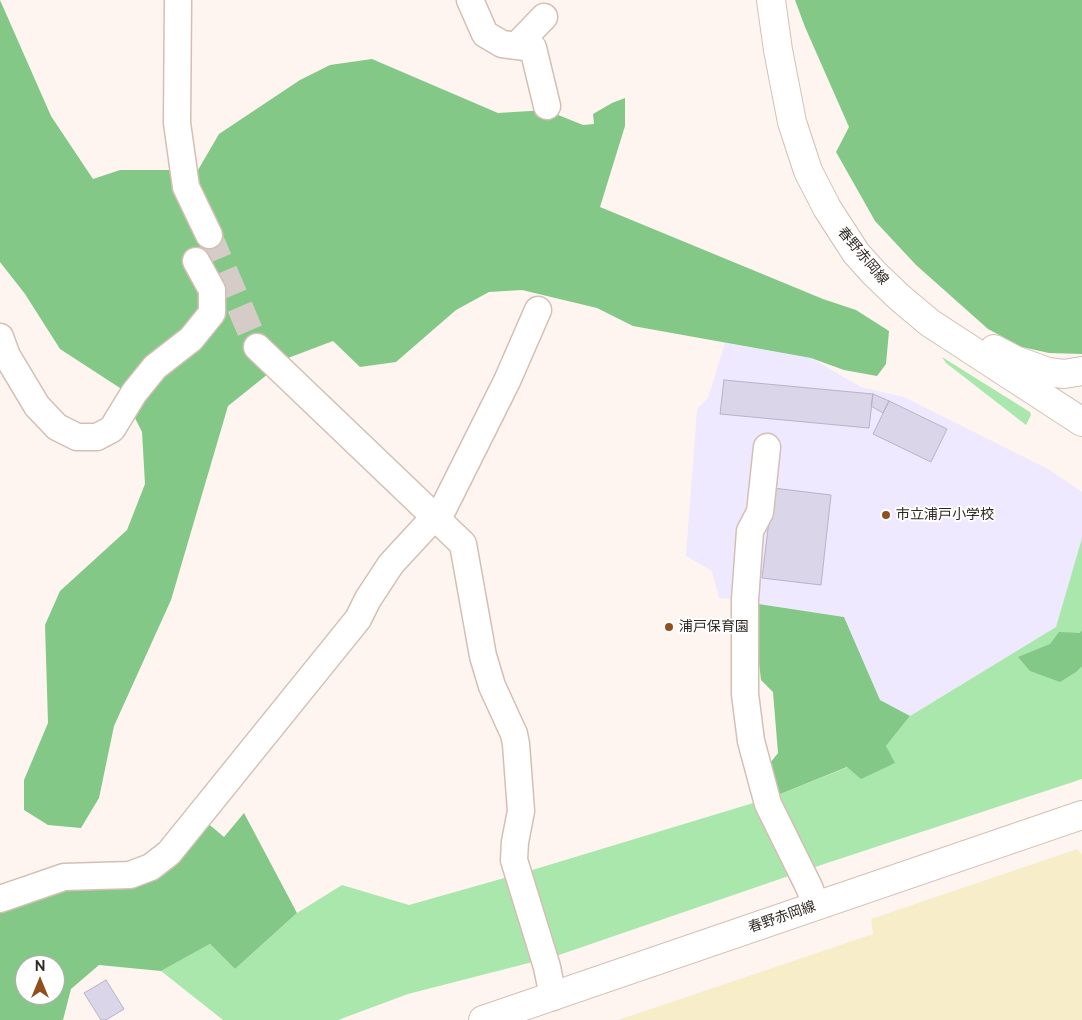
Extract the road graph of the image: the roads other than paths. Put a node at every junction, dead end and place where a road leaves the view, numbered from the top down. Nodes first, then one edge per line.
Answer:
1 (178, 0) edge
2 (470, 0) edge
3 (771, 0) edge
4 (544, 17) dead end
5 (516, 46) junction
6 (547, 106) dead end
7 (209, 236) tunnel mouth
8 (856, 253) junction
9 (196, 261) dead end
10 (538, 310) dead end
11 (0, 337) edge
12 (257, 347) tunnel mouth
13 (1082, 371) edge
14 (1082, 375) edge
15 (1079, 420) edge
16 (767, 448) dead end
17 (438, 519) junction
18 (1082, 815) edge
19 (0, 899) edge
20 (816, 905) junction
21 (553, 997) junction
22 (483, 1020) edge

1 - 7 street
2 - 5 street
3 - 8 main road, 春野赤岡線
4 - 5 street
5 - 6 street
8 - 13 main road
8 - 15 main road, 春野赤岡線
9 - 11 street
10 - 17 street
12 - 17 street
14 - 15 main road
16 - 20 street
17 - 19 street
17 - 21 street
18 - 20 main road, 春野赤岡線
20 - 21 main road, 春野赤岡線
21 - 22 main road, 春野赤岡線

